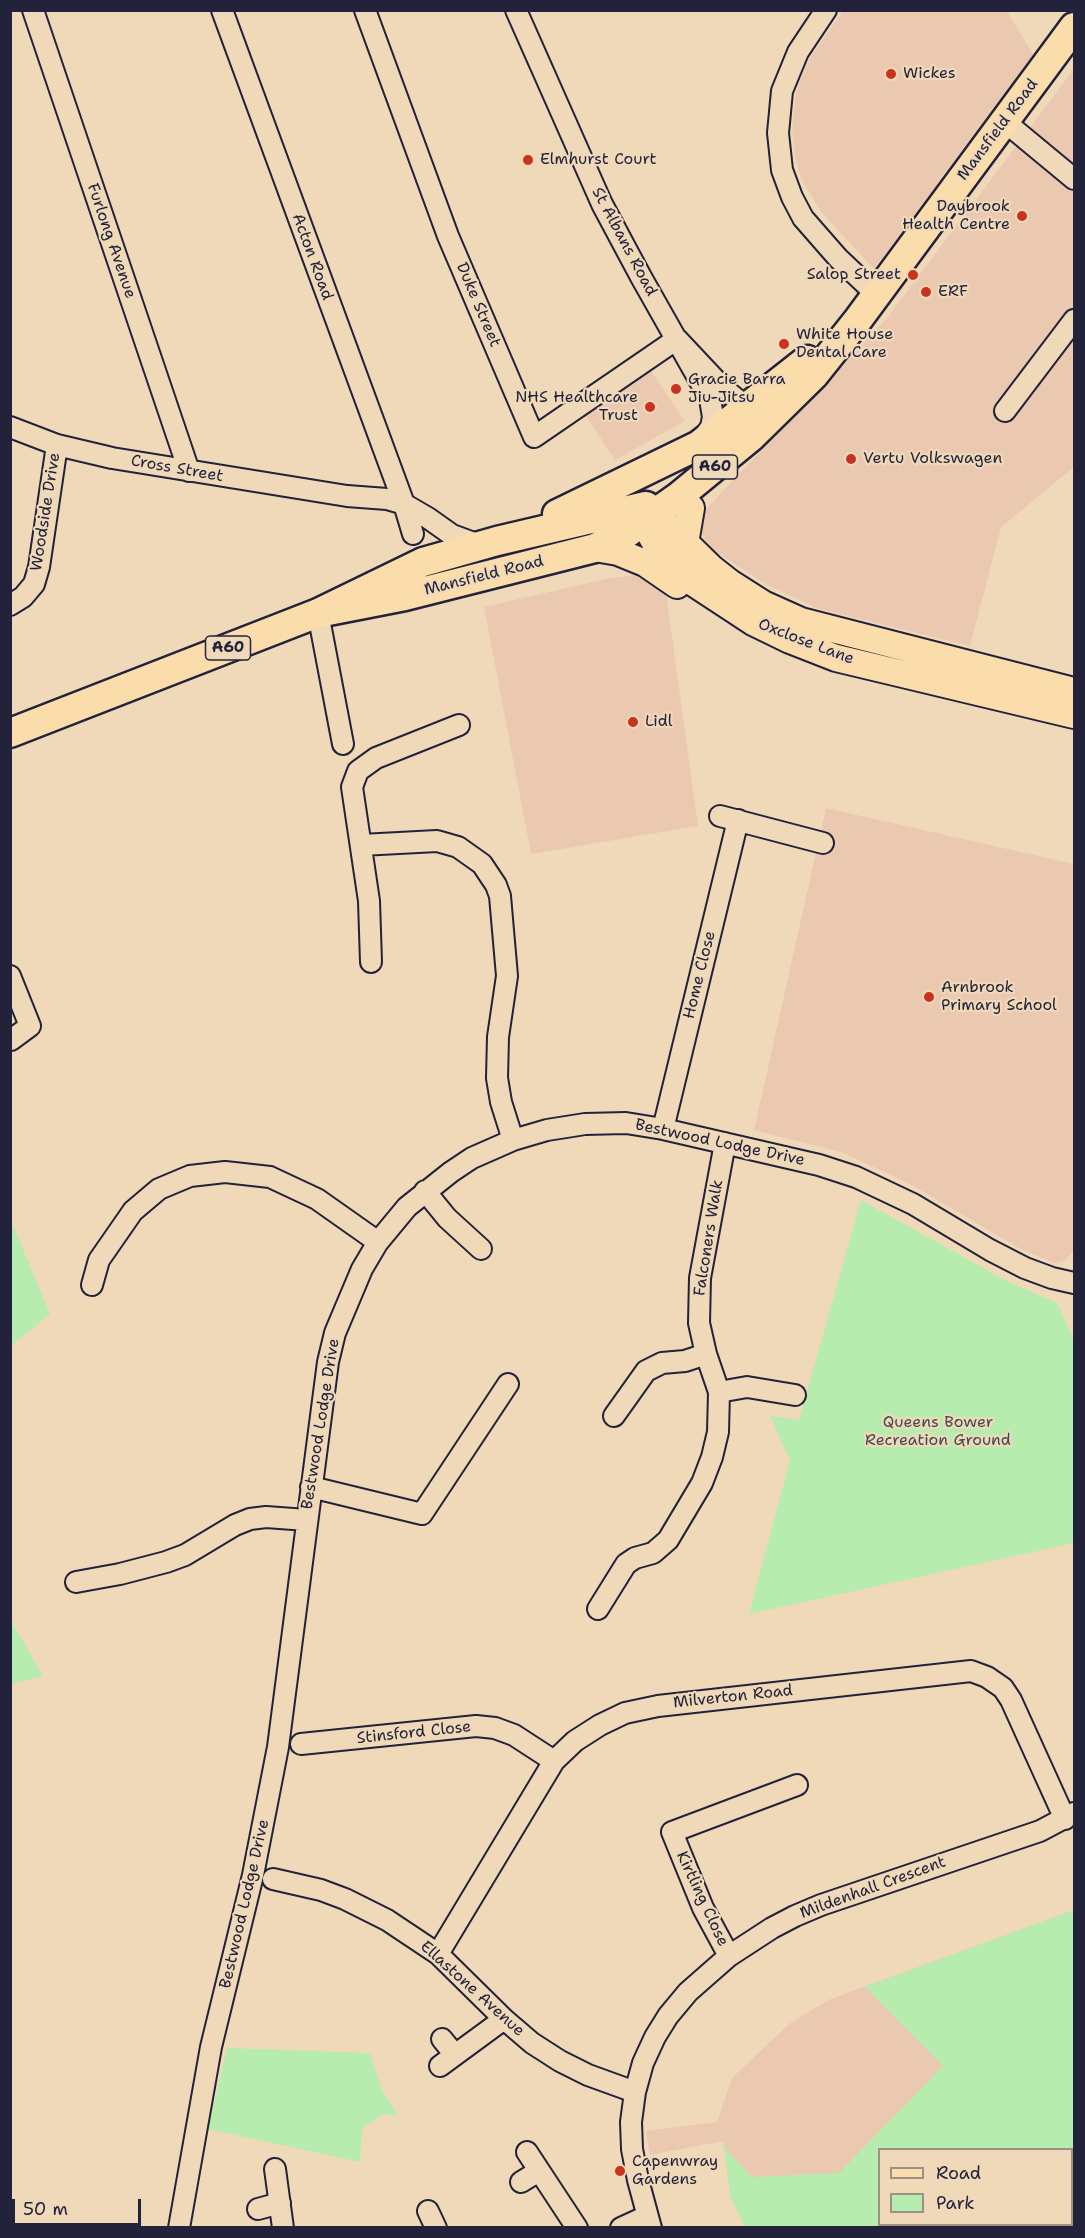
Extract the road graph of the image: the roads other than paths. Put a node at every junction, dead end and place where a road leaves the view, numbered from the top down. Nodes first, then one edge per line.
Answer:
1 (33, 10) edge
2 (222, 10) edge
3 (364, 10) edge
4 (516, 10) edge
5 (826, 10) edge
6 (1074, 27) edge
7 (1004, 121) junction
8 (1074, 179) edge
9 (876, 294) junction
10 (1074, 320) edge
11 (857, 321) junction
12 (677, 339) junction
13 (814, 375) junction
14 (748, 406) junction
15 (1005, 411) dead end
16 (10, 427) edge
17 (751, 437) junction
18 (57, 445) junction
19 (691, 449) junction
20 (189, 471) junction
21 (347, 496) junction
22 (404, 504) junction
23 (691, 508) joint
24 (649, 514) junction
25 (413, 534) junction
26 (488, 543) junction
27 (685, 543) junction
28 (595, 548) junction
29 (423, 562) junction
30 (487, 576) junction
31 (10, 605) edge
32 (318, 613) junction
33 (836, 658) junction
34 (1074, 691) edge
35 (1074, 715) edge
36 (459, 725) dead end
37 (10, 733) edge
38 (343, 744) dead end
39 (823, 843) dead end
40 (361, 845) junction
41 (371, 962) dead end
42 (10, 976) edge
43 (11, 1040) edge
44 (663, 1129) junction
45 (513, 1140) junction
46 (725, 1143) junction
47 (425, 1191) junction
48 (378, 1242) junction
49 (482, 1249) dead end
50 (1074, 1283) edge
51 (92, 1285) dead end
52 (706, 1354) junction
53 (508, 1384) dead end
54 (718, 1392) junction
55 (795, 1395) dead end
56 (614, 1416) dead end
57 (311, 1487) junction
58 (307, 1520) junction
59 (76, 1582) dead end
60 (598, 1609) dead end
61 (301, 1744) dead end
62 (554, 1761) junction
63 (797, 1785) dead end
64 (1070, 1816) edge
65 (273, 1879) dead end
66 (438, 1954) junction
67 (729, 1956) junction
68 (504, 2019) junction
69 (442, 2038) dead end
70 (635, 2092) junction
71 (527, 2152) dead end
72 (275, 2169) dead end
73 (539, 2171) junction
74 (521, 2182) dead end
75 (280, 2203) junction
76 (258, 2209) dead end
77 (649, 2222) edge
78 (179, 2228) edge
79 (283, 2228) edge
80 (577, 2228) edge
81 (621, 2228) edge

1 - 20 street, Furlong Avenue
2 - 22 street, Acton Road
3 - 12 street, Duke Street
4 - 12 street, St Albans Road
5 - 9 street
6 - 7 highway, Mansfield Road / A60
7 - 8 street
7 - 9 highway, Mansfield Road / A60
9 - 11 highway, Mansfield Road / A60
10 - 15 street
11 - 13 highway, Mansfield Road / A60
11 - 14 highway, Mansfield Road / A60
12 - 14 street, St Albans Road
12 - 19 street, St Albans Road
13 - 14 street
13 - 17 highway, Mansfield Road / A60
14 - 19 highway, Mansfield Road / A60
16 - 18 street, Cross Street
17 - 23 highway, A60
17 - 24 highway, Mansfield Road / A60
18 - 20 street, Cross Street
18 - 31 street, Woodside Drive
19 - 24 highway, Mansfield Road
19 - 26 highway, Mansfield Road / A60
20 - 21 street, Cross Street
21 - 22 street, Cross Street
21 - 25 street, Cross Street
22 - 25 street, Acton Road
22 - 26 street, Cross Street
23 - 27 main road
24 - 26 highway, Mansfield Road / A60
24 - 27 main road, Oxclose Lane
24 - 28 highway, Mansfield Road / A60
24 - 33 main road, Oxclose Lane
25 - 29 street, Cross Street
26 - 29 highway, Mansfield Road / A60
27 - 34 main road, Oxclose Lane
28 - 30 highway, Mansfield Road / A60
28 - 33 main road
29 - 30 street
29 - 32 highway, Mansfield Road / A60
30 - 32 highway, Mansfield Road / A60
32 - 37 highway, Mansfield Road / A60
32 - 38 street
33 - 35 main road, Oxclose Lane
36 - 40 street
39 - 44 street, Home Close
40 - 41 street
40 - 45 street
42 - 43 street
44 - 45 street, Bestwood Lodge Drive
44 - 46 street, Bestwood Lodge Drive
45 - 47 street, Bestwood Lodge Drive
46 - 50 street, Bestwood Lodge Drive
46 - 52 street, Falconers Walk
47 - 48 street, Bestwood Lodge Drive
47 - 49 street
48 - 51 street
48 - 57 street, Bestwood Lodge Drive
52 - 54 street, Falconers Walk
52 - 56 street
53 - 57 street
54 - 55 street
54 - 60 street, Falconers Walk
57 - 58 street, Bestwood Lodge Drive
58 - 59 street
58 - 78 street, Bestwood Lodge Drive
61 - 62 street, Stinsford Close
62 - 64 street, Milverton Road
62 - 66 street, Milverton Road
63 - 67 street, Kirtling Close
64 - 67 street, Mildenhall Crescent
65 - 66 street, Ellastone Avenue
66 - 68 street, Ellastone Avenue
67 - 70 street, Mildenhall Crescent
68 - 69 street
68 - 70 street, Ellastone Avenue
70 - 77 street, Mildenhall Crescent
71 - 73 street
72 - 75 street
73 - 74 street
73 - 80 street
75 - 76 street
75 - 79 street
77 - 81 street

